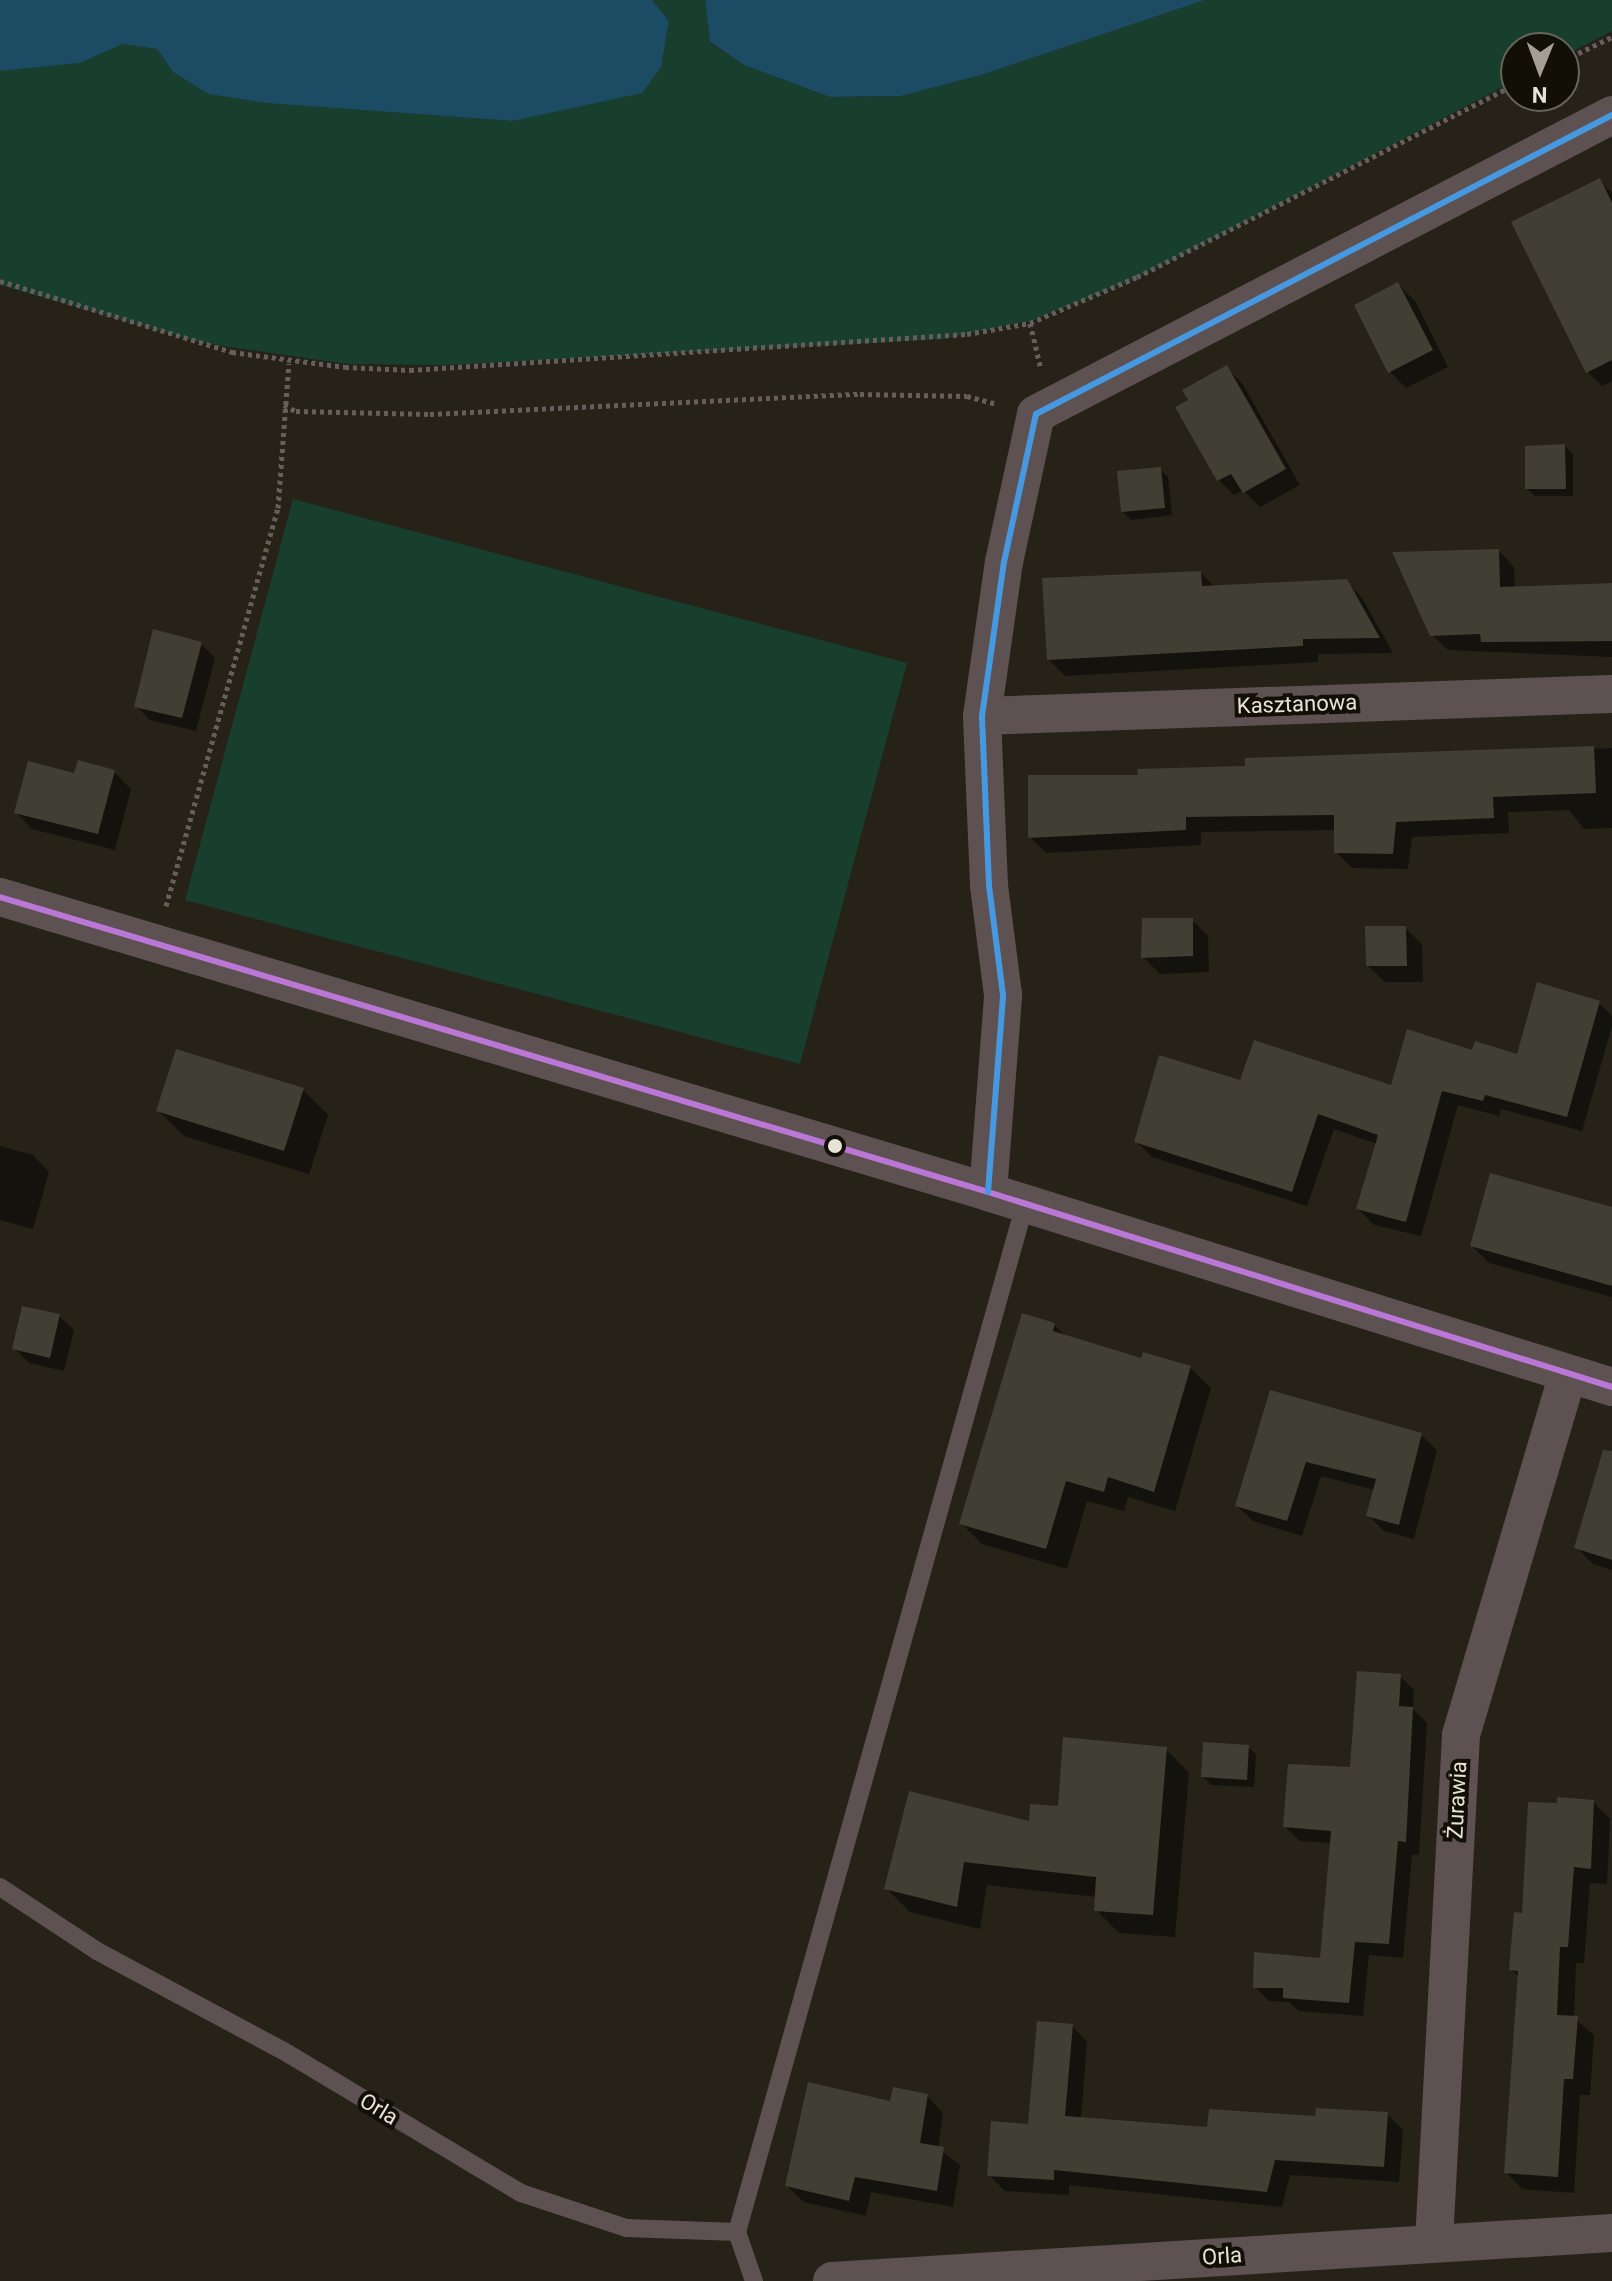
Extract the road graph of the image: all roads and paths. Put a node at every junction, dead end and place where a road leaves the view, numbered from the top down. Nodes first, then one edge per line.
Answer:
1 (1612, 37) edge
2 (1580, 52) edge
3 (1500, 92) edge
4 (1612, 115) edge
5 (0, 281) edge
6 (1030, 323) junction
7 (289, 363) junction
8 (1040, 399) junction
9 (284, 405) junction
10 (1612, 694) edge
11 (982, 716) junction
12 (0, 897) edge
13 (164, 915) dead end
14 (988, 1192) junction
15 (1025, 1204) junction
16 (1568, 1373) junction
17 (1612, 1387) edge
18 (0, 1887) edge
19 (737, 2232) junction
20 (1612, 2233) edge
21 (1434, 2242) junction
22 (754, 2281) edge
23 (832, 2281) edge

1 - 2 path
3 - 6 path
4 - 8 street
5 - 7 path
6 - 7 path
6 - 8 path
7 - 9 path
8 - 9 path
8 - 11 street
9 - 13 path
10 - 11 street, Kasztanowa
11 - 14 street
12 - 14 street
14 - 15 street
15 - 16 street
15 - 19 lane
16 - 17 street
16 - 21 street, Żurawia
18 - 19 lane, Orla
19 - 22 lane
20 - 21 street, Orla
21 - 23 street, Orla

